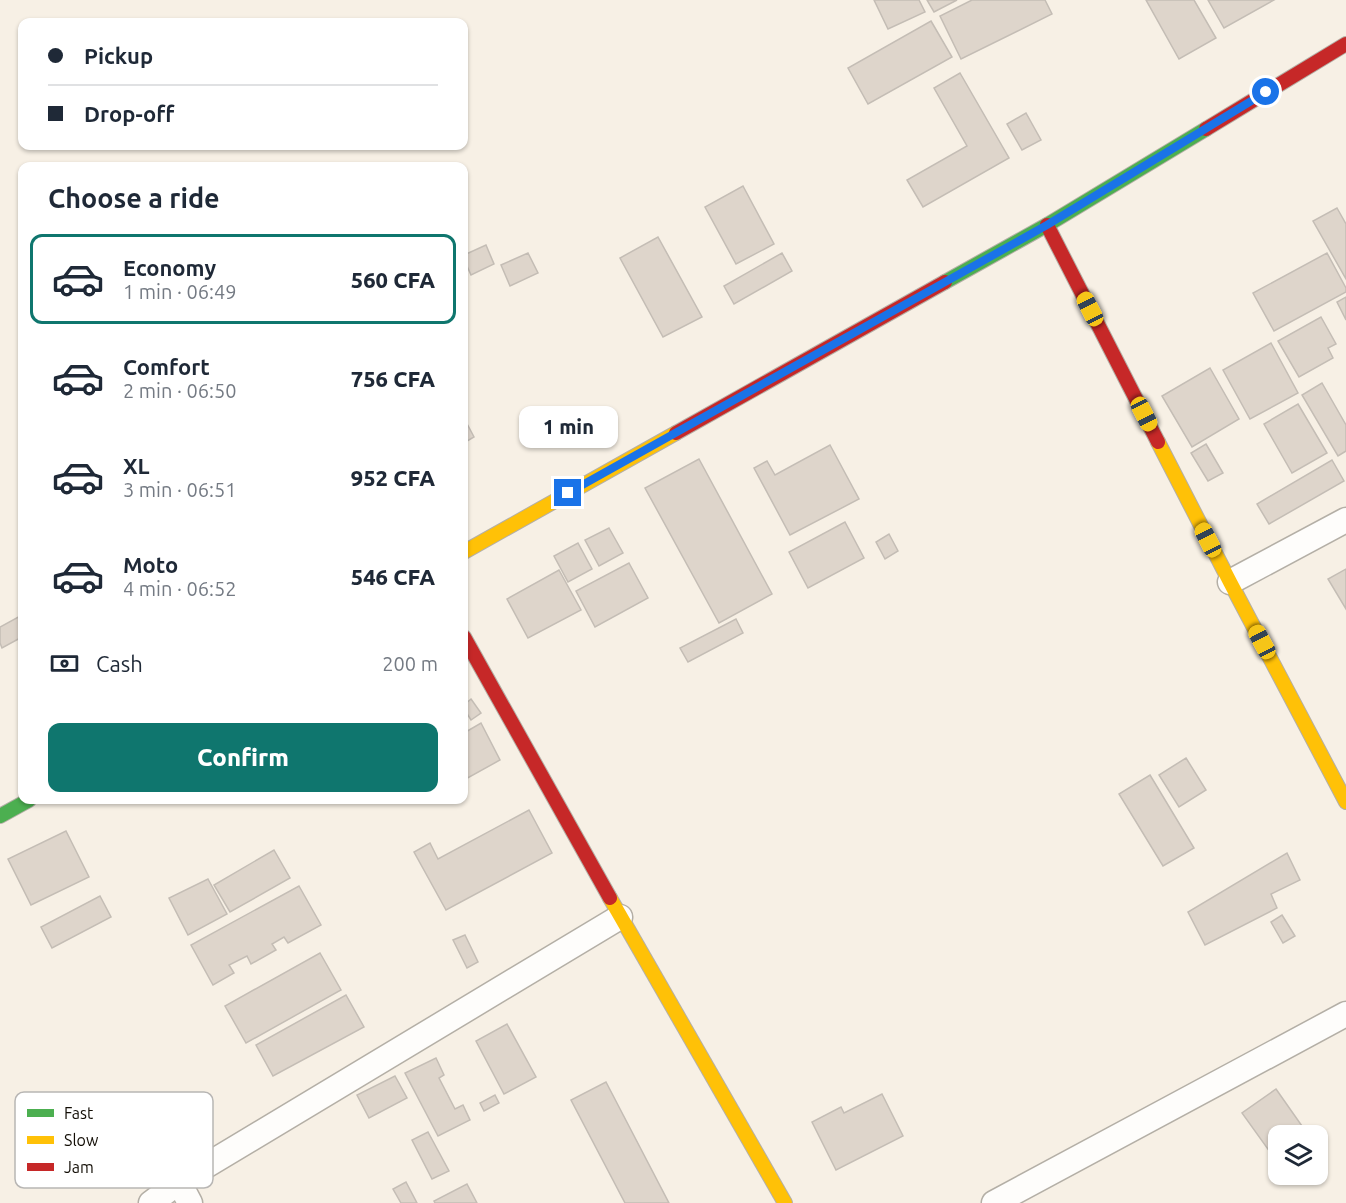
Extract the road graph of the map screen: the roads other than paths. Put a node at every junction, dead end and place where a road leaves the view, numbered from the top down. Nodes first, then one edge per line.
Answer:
1 (1346, 44) edge
2 (1047, 225) junction
3 (1346, 520) edge
4 (468, 550) edge
5 (1230, 582) junction
6 (468, 644) edge
7 (1346, 802) edge
8 (22, 804) edge
9 (0, 816) edge
10 (620, 917) junction
11 (1346, 1014) edge
12 (213, 1174) edge
13 (184, 1192) edge
14 (151, 1203) edge
15 (785, 1203) edge
16 (994, 1203) edge

1 - 2 street
2 - 4 street
2 - 5 street
3 - 5 street
5 - 7 street
6 - 10 street
8 - 9 street
10 - 12 street
10 - 15 street
11 - 16 street
13 - 14 street

